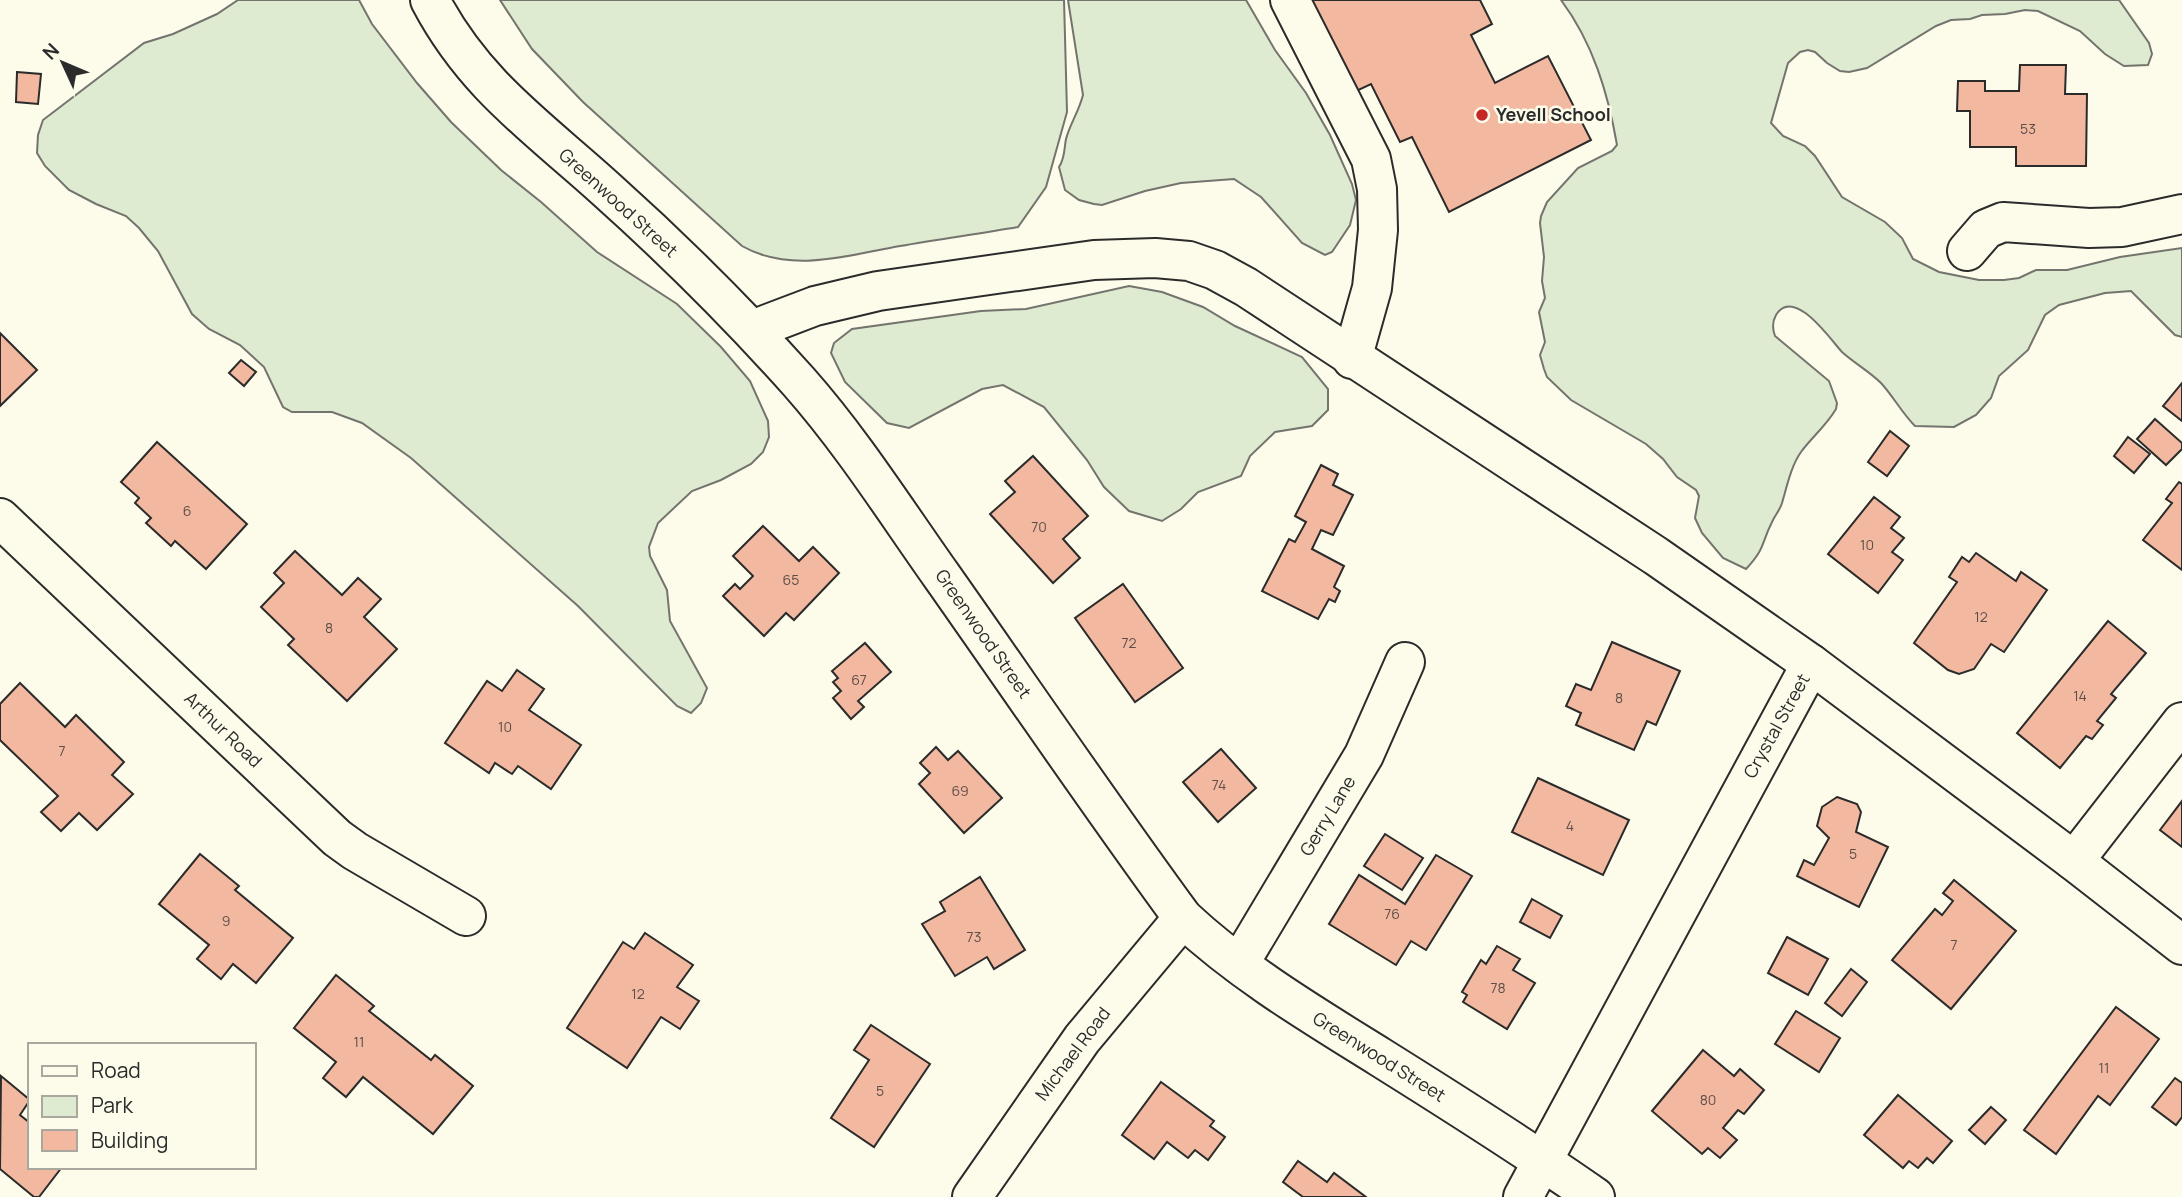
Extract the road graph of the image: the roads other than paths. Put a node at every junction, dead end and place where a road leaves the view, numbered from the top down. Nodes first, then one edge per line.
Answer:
1 (430, 0) edge
2 (1290, 0) edge
3 (2182, 214) edge
4 (1967, 251) dead end
5 (752, 330) junction
6 (1352, 359) junction
7 (0, 518) edge
8 (1405, 662) dead end
9 (1811, 664) junction
10 (2182, 722) edge
11 (2074, 861) junction
12 (466, 916) dead end
13 (1183, 918) junction
14 (2182, 945) edge
15 (1239, 964) junction
16 (1544, 1162) junction
17 (972, 1197) edge
18 (1523, 1197) edge
19 (1595, 1197) edge

1 - 5 street, Greenwood Street
2 - 6 street
3 - 4 street
5 - 6 street
5 - 13 street, Greenwood Street
6 - 9 street
7 - 12 street, Arthur Road
8 - 15 street, Gerry Lane
9 - 11 street, Crystal Street
9 - 16 street, Crystal Street
10 - 11 street
11 - 14 street, Crystal Street
13 - 15 street, Greenwood Street
13 - 17 street, Michael Road
15 - 16 street, Greenwood Street
16 - 18 street, Crystal Street
16 - 19 street, Greenwood Street

